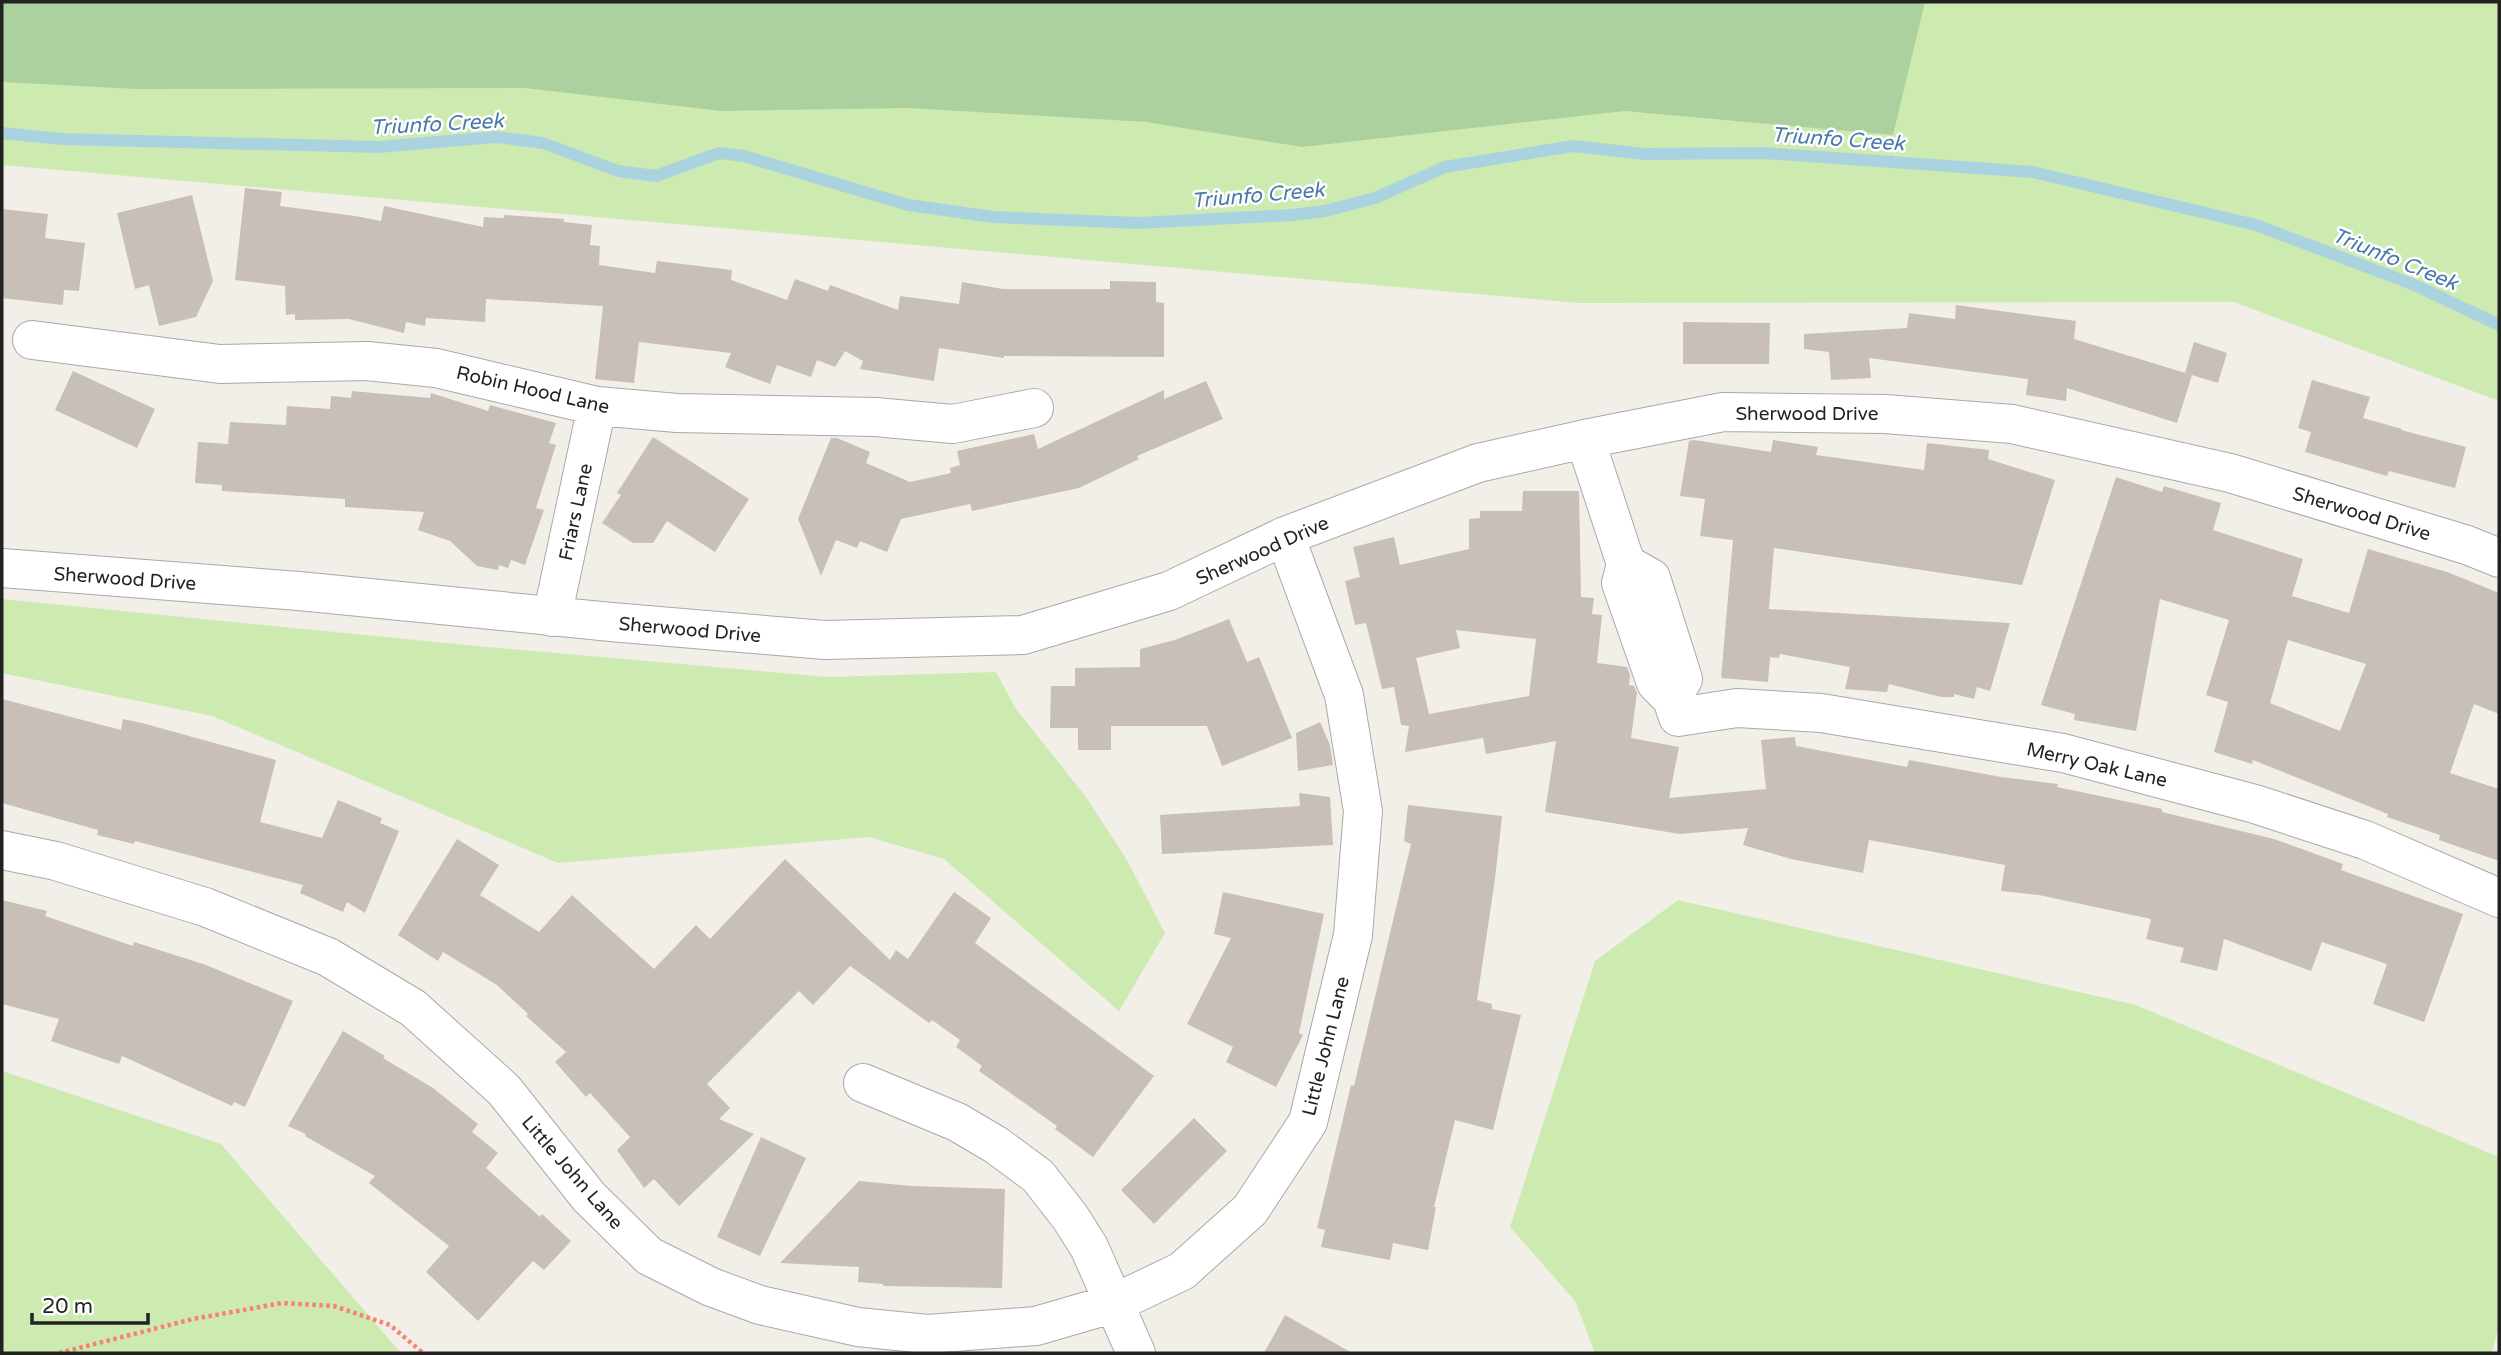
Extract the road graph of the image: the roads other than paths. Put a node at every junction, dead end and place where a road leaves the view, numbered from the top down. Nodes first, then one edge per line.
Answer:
1 (32, 340) dead end
2 (597, 406) junction
3 (1034, 408) dead end
4 (1585, 439) junction
5 (1285, 536) junction
6 (2499, 558) edge
7 (2, 568) edge
8 (552, 617) junction
9 (2, 850) edge
10 (2499, 898) edge
11 (863, 1083) dead end
12 (1115, 1303) junction
13 (1136, 1353) edge

1 - 2 street, Robin Hood Lane
2 - 3 street, Robin Hood Lane
2 - 8 street, Friars Lane
4 - 5 street, Sherwood Drive
4 - 6 street, Sherwood Drive
4 - 10 street, Merry Oak Lane
5 - 8 street, Sherwood Drive
5 - 12 street, Little John Lane
7 - 8 street, Sherwood Drive
9 - 12 street, Little John Lane
11 - 12 street
12 - 13 street

